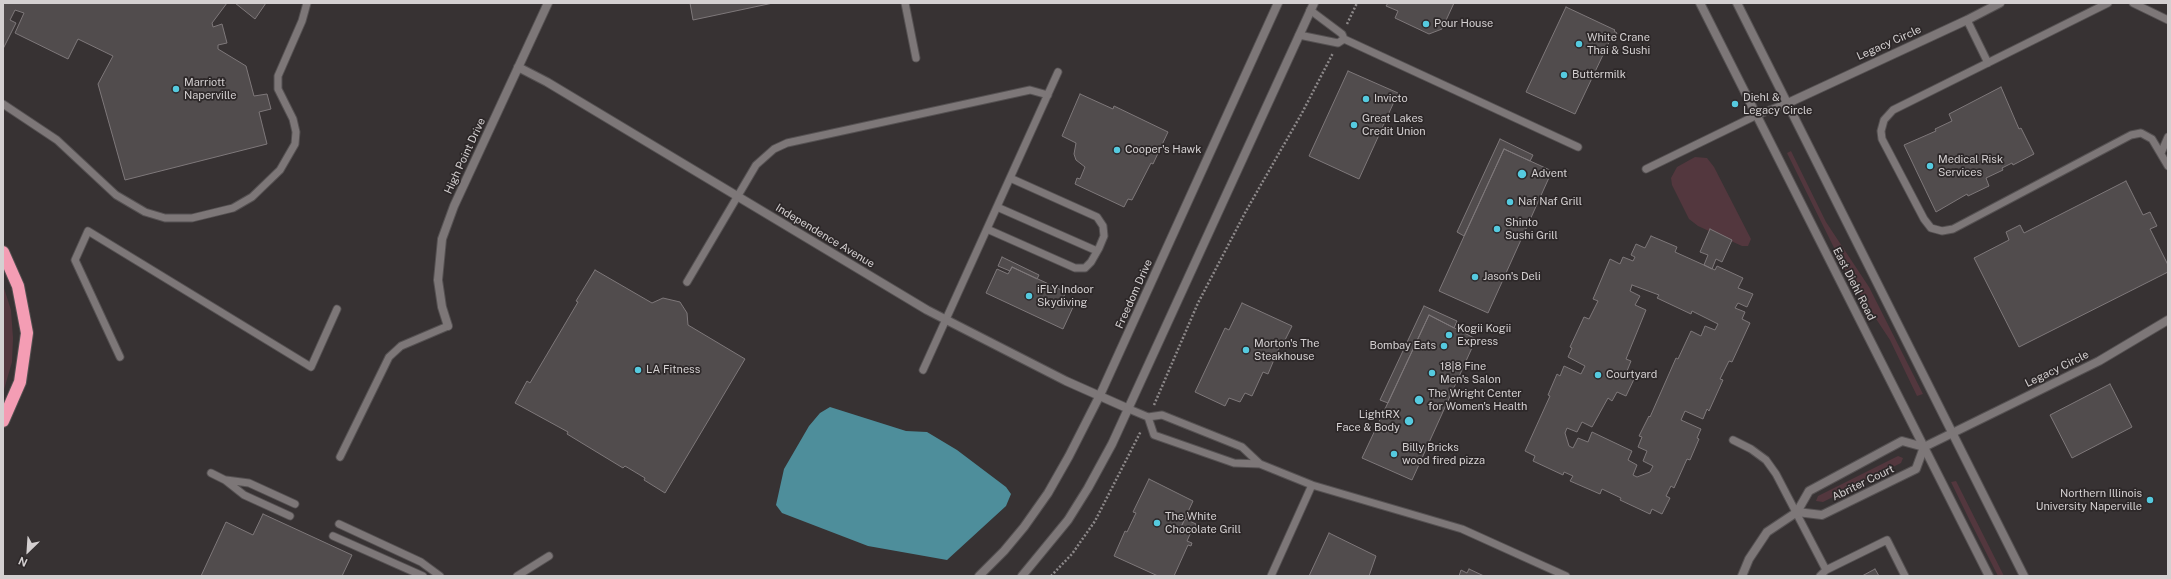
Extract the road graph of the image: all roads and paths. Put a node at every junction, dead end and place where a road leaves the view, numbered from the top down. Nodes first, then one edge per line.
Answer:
1 (307, 3) edge
2 (548, 3) edge
3 (905, 3) edge
4 (1278, 3) edge
5 (1357, 3) edge
6 (1700, 3) edge
7 (1737, 3) edge
8 (2000, 3) edge
9 (2108, 3) edge
10 (2133, 3) edge
11 (1312, 7) edge
12 (1967, 20) junction
13 (2168, 20) edge
14 (1346, 27) dead end
15 (1299, 35) junction
16 (1344, 38) junction
17 (1335, 50) dead end
18 (916, 58) dead end
19 (1988, 63) junction
20 (518, 67) junction
21 (1058, 72) dead end
22 (1048, 95) junction
23 (1788, 103) junction
24 (3, 104) edge
25 (1757, 115) junction
26 (2168, 137) edge
27 (1578, 147) dead end
28 (2161, 153) junction
29 (2168, 166) edge
30 (1646, 169) dead end
31 (1010, 178) junction
32 (737, 196) junction
33 (997, 207) junction
34 (987, 229) junction
35 (1097, 251) junction
36 (3, 252) edge
37 (687, 282) dead end
38 (337, 309) dead end
39 (946, 320) junction
40 (2168, 320) edge
41 (448, 326) joint
42 (120, 357) dead end
43 (923, 370) dead end
44 (1100, 396) junction
45 (1158, 398) dead end
46 (1129, 409) junction
47 (1148, 417) junction
48 (3, 421) edge
49 (1953, 433) junction
50 (1733, 440) dead end
51 (1134, 443) dead end
52 (1924, 447) junction
53 (340, 457) dead end
54 (1260, 464) junction
55 (211, 473) dead end
56 (226, 480) junction
57 (1312, 485) junction
58 (295, 504) dead end
59 (1797, 512) junction
60 (290, 516) dead end
61 (339, 524) dead end
62 (333, 536) dead end
63 (549, 556) dead end
64 (1826, 570) junction
65 (423, 576) edge
66 (440, 576) edge
67 (518, 576) edge
68 (979, 576) edge
69 (1022, 576) edge
70 (1051, 576) edge
71 (1271, 576) edge
72 (1566, 576) edge
73 (1742, 576) edge
74 (1820, 576) edge
75 (1905, 576) edge
76 (1989, 576) edge
77 (2024, 576) edge

1 - 24 lane
2 - 20 street, High Point Drive
3 - 18 lane
4 - 44 street, Freedom Drive
5 - 14 path
6 - 25 street, East Diehl Road
7 - 23 street, East Diehl Road
8 - 12 street, Legacy Circle
9 - 19 lane
10 - 13 lane
11 - 15 street
11 - 16 lane
12 - 19 lane
12 - 23 street, Legacy Circle
15 - 16 lane
15 - 46 street
16 - 27 lane
17 - 45 path
19 - 28 lane
20 - 32 street, Independence Avenue
20 - 41 street, High Point Drive
21 - 22 lane
22 - 31 lane
22 - 32 lane
23 - 25 lane
23 - 49 street, East Diehl Road
25 - 30 lane
25 - 52 street, East Diehl Road
26 - 28 lane
28 - 29 lane
31 - 33 lane
31 - 35 lane
32 - 37 lane
32 - 39 street, Independence Avenue
33 - 34 lane
33 - 35 lane
34 - 35 lane
34 - 39 lane
36 - 48 highway
38 - 42 lane
39 - 43 lane
39 - 44 street, Independence Avenue
40 - 49 street, Legacy Circle
41 - 53 lane
44 - 46 street, Independence Avenue
44 - 68 street, Freedom Drive
46 - 47 lane
46 - 69 street
47 - 54 lane
47 - 54 lane
49 - 52 street
49 - 77 street, East Diehl Road
50 - 59 lane
51 - 70 path
52 - 59 street, Abriter Court
52 - 59 street, Abriter Court
52 - 76 street, East Diehl Road
54 - 57 lane
55 - 56 lane
56 - 58 lane
56 - 60 lane
57 - 71 lane
57 - 72 lane
59 - 64 lane
59 - 73 street, Abriter Court
61 - 66 lane
62 - 65 lane
63 - 67 lane
64 - 74 lane
64 - 75 lane

